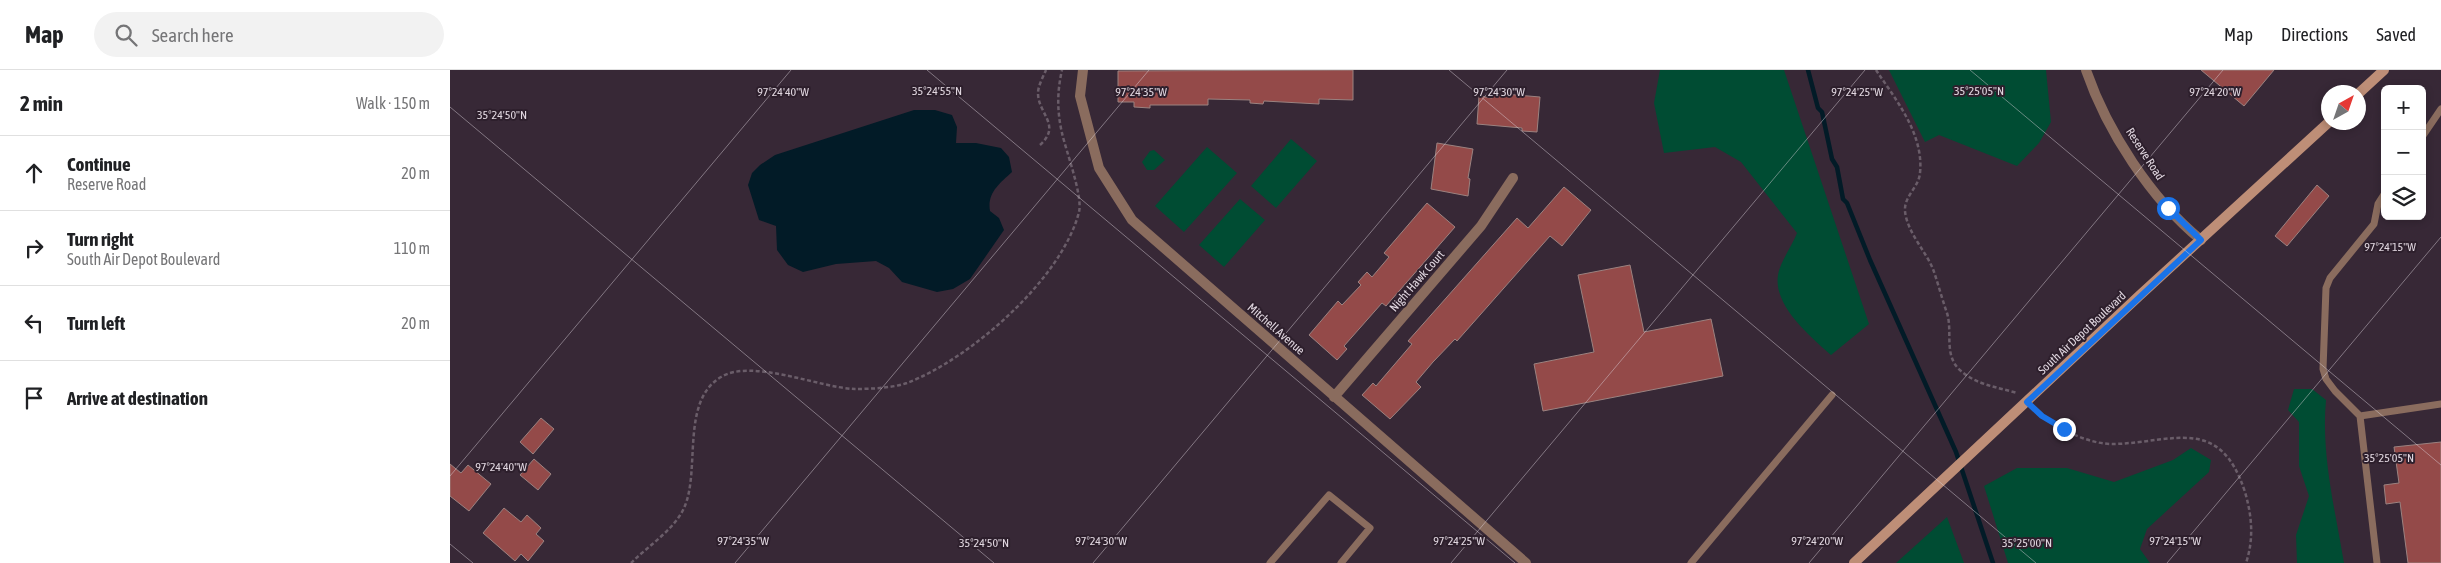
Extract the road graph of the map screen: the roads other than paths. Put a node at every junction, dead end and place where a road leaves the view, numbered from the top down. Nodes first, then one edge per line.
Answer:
1 (1083, 70) edge
2 (2086, 70) edge
3 (2384, 70) edge
4 (2366, 87) edge
5 (2441, 109) edge
6 (2321, 129) edge
7 (2426, 131) edge
8 (1513, 178) dead end
9 (2381, 199) edge
10 (2201, 240) junction
11 (1832, 394) dead end
12 (1334, 397) junction
13 (2441, 404) edge
14 (2360, 416) junction
15 (1270, 563) edge
16 (1340, 563) edge
17 (1526, 563) edge
18 (1691, 563) edge
19 (1854, 563) edge
20 (2377, 563) edge

1 - 12 street, Mitchell Avenue
2 - 10 street, Reserve Road
3 - 4 street
5 - 7 lane
6 - 10 street, South Air Depot Boulevard
8 - 12 street, Night Hawk Court
9 - 14 lane
10 - 19 street, South Air Depot Boulevard
11 - 18 lane
12 - 17 street, Mitchell Avenue
13 - 14 lane
14 - 20 lane
15 - 16 lane

